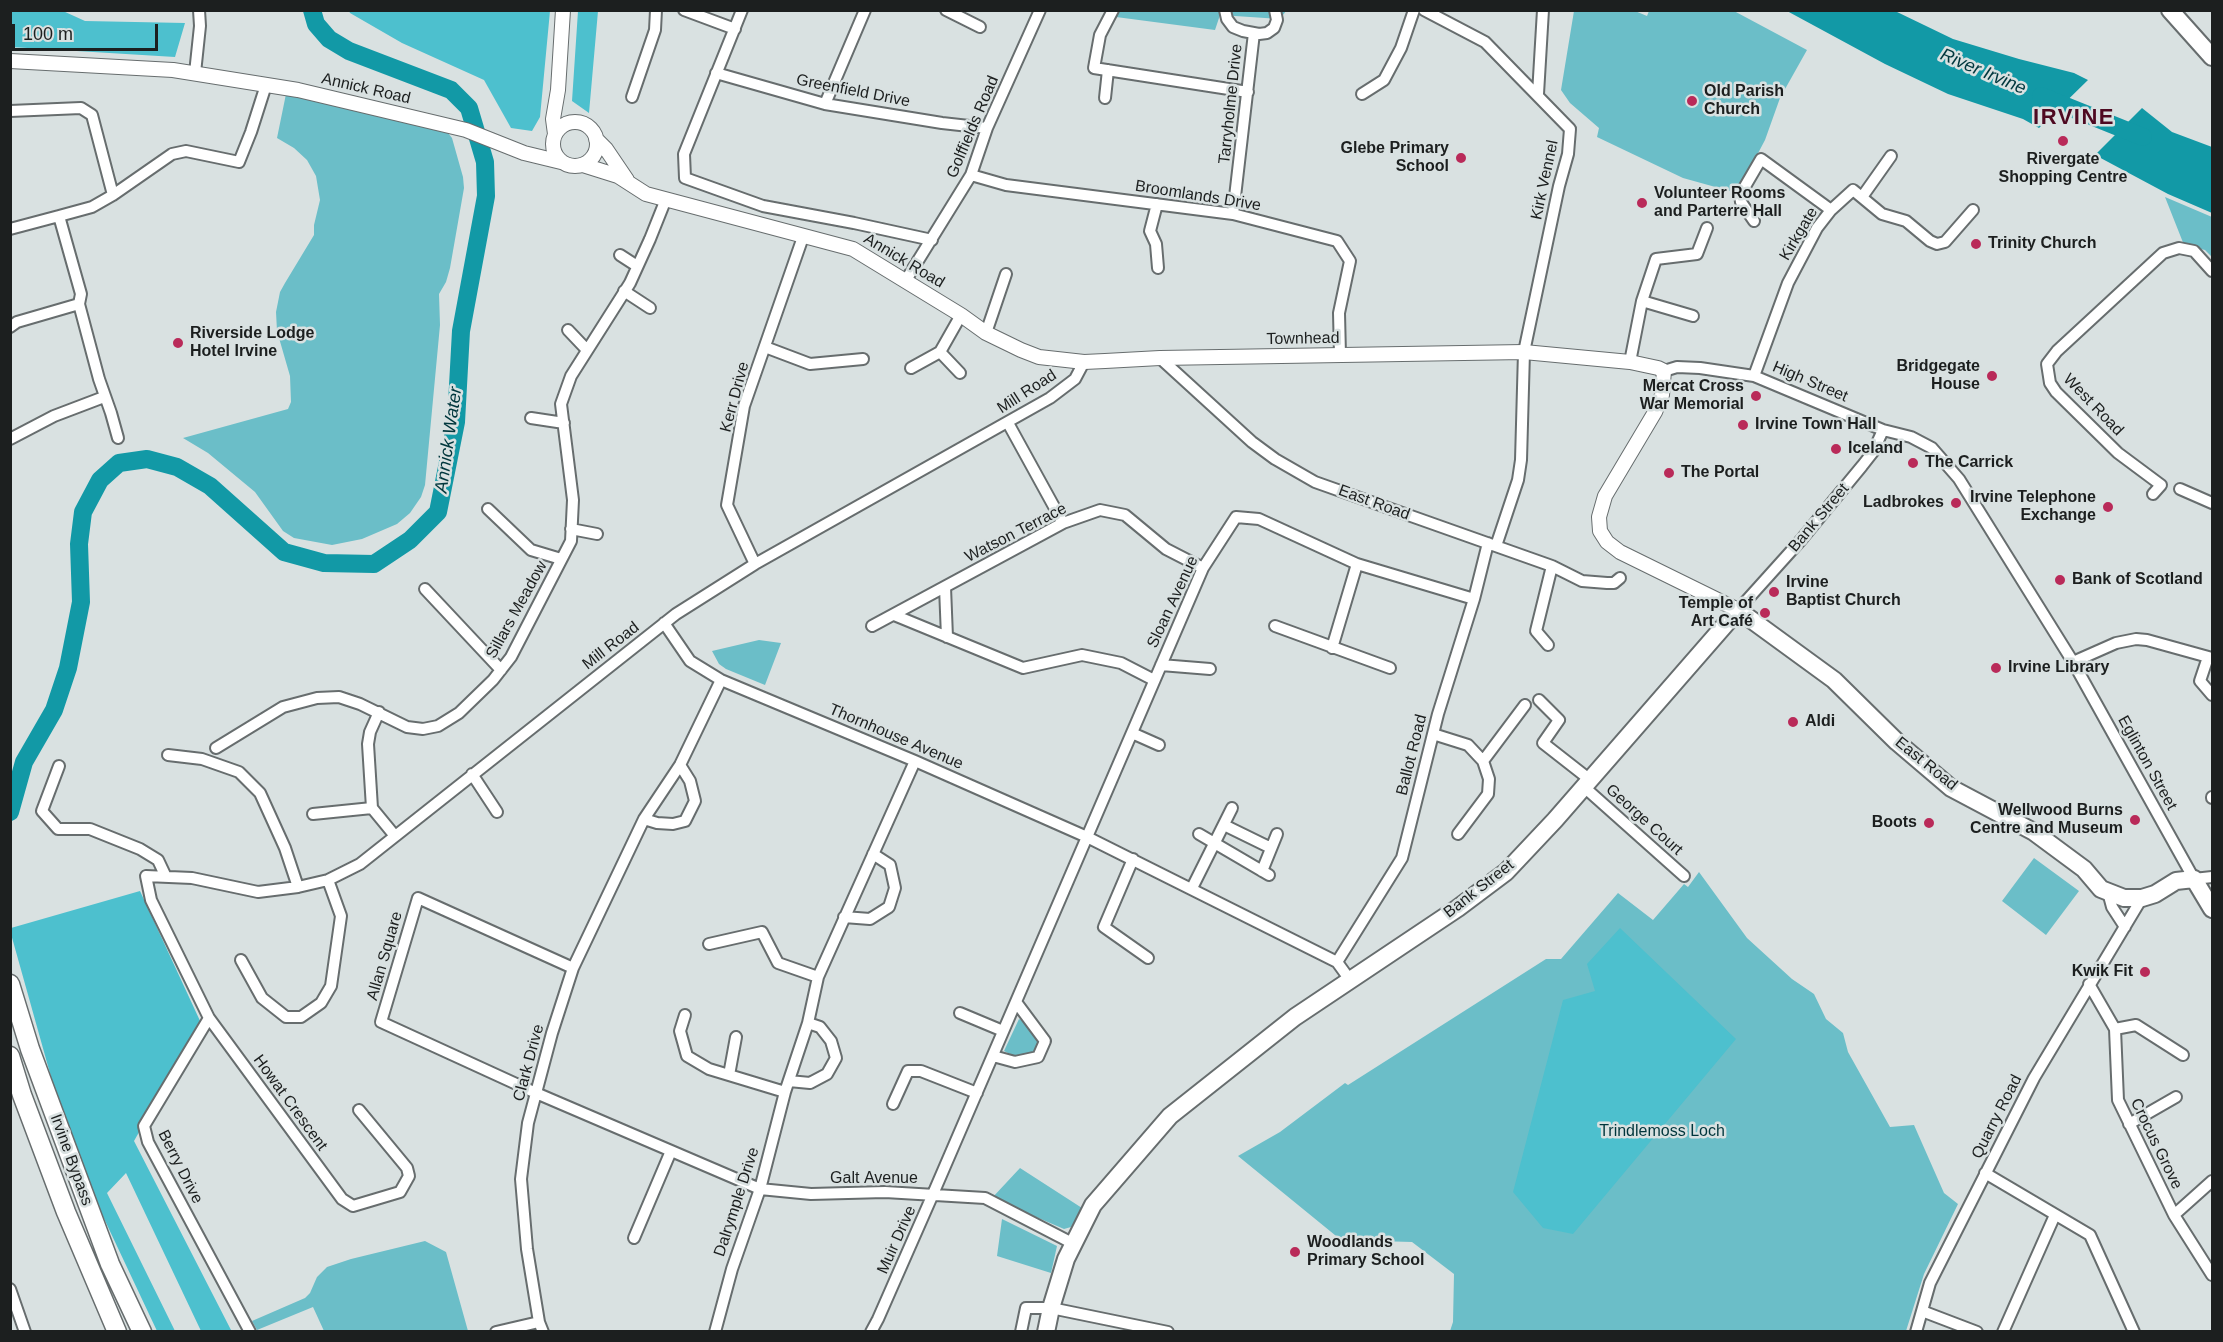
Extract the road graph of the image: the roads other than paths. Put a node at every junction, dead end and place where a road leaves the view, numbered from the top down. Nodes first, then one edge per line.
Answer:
1 (199, 10) edge
2 (563, 10) edge
3 (656, 10) edge
4 (684, 10) edge
5 (742, 10) edge
6 (865, 10) edge
7 (946, 10) edge
8 (1040, 10) edge
9 (1113, 10) edge
10 (1226, 10) edge
11 (1275, 10) edge
12 (1414, 10) edge
13 (1424, 10) edge
14 (1543, 10) edge
15 (2170, 10) edge
16 (980, 27) dead end
17 (735, 29) junction
18 (1254, 33) junction
19 (2212, 57) edge
20 (10, 61) edge
21 (1108, 70) junction
22 (195, 73) junction
23 (716, 73) junction
24 (266, 85) junction
25 (558, 90) junction
26 (1248, 92) junction
27 (1362, 94) dead end
28 (1538, 94) junction
29 (632, 98) dead end
30 (1105, 98) dead end
31 (825, 104) junction
32 (10, 111) edge
33 (574, 122) junction
34 (987, 128) junction
35 (554, 137) junction
36 (596, 139) junction
37 (524, 153) junction
38 (1891, 156) dead end
39 (561, 162) junction
40 (583, 165) junction
41 (971, 176) junction
42 (630, 184) junction
43 (113, 195) junction
44 (1862, 197) junction
45 (666, 199) junction
46 (1157, 204) junction
47 (1832, 210) junction
48 (1973, 210) dead end
49 (1233, 214) junction
50 (59, 216) junction
51 (1754, 221) dead end
52 (1707, 228) dead end
53 (10, 229) edge
54 (803, 237) junction
55 (932, 240) junction
56 (620, 255) dead end
57 (638, 266) junction
58 (1158, 268) dead end
59 (2212, 272) edge
60 (1006, 274) dead end
61 (906, 280) junction
62 (624, 291) junction
63 (1642, 301) junction
64 (79, 304) junction
65 (650, 308) dead end
66 (961, 315) junction
67 (1693, 316) dead end
68 (10, 327) edge
69 (568, 330) dead end
70 (986, 333) junction
71 (765, 347) junction
72 (587, 350) junction
73 (940, 352) junction
74 (1524, 352) junction
75 (1340, 355) junction
76 (1160, 358) junction
77 (863, 359) dead end
78 (1084, 362) junction
79 (1630, 362) junction
80 (911, 368) dead end
81 (1664, 371) junction
82 (960, 373) dead end
83 (1754, 376) junction
84 (104, 397) junction
85 (531, 417) dead end
86 (564, 423) junction
87 (1008, 423) junction
88 (1883, 430) junction
89 (118, 438) dead end
90 (10, 440) edge
91 (2180, 489) dead end
92 (2153, 494) dead end
93 (2212, 503) edge
94 (488, 509) dead end
95 (1064, 523) junction
96 (572, 529) junction
97 (597, 534) dead end
98 (1492, 545) junction
99 (561, 559) junction
100 (755, 564) junction
101 (1357, 564) junction
102 (1552, 566) junction
103 (1203, 568) junction
104 (1620, 578) dead end
105 (945, 587) junction
106 (424, 589) dead end
107 (1474, 598) junction
108 (1738, 610) junction
109 (894, 615) junction
110 (664, 623) junction
111 (872, 626) dead end
112 (1275, 626) dead end
113 (947, 637) junction
114 (1548, 645) dead end
115 (1332, 648) junction
116 (2210, 658) edge
117 (2073, 662) junction
118 (1161, 665) junction
119 (1390, 668) dead end
120 (1210, 669) dead end
121 (501, 670) junction
122 (721, 680) junction
123 (1154, 680) junction
124 (2212, 695) edge
125 (1539, 700) dead end
126 (1525, 705) dead end
127 (379, 712) junction
128 (1132, 734) junction
129 (1433, 734) junction
130 (1159, 745) dead end
131 (216, 748) dead end
132 (168, 755) dead end
133 (915, 761) junction
134 (1483, 761) junction
135 (680, 765) junction
136 (59, 766) dead end
137 (472, 774) junction
138 (1586, 783) junction
139 (372, 808) junction
140 (1232, 808) dead end
141 (497, 812) dead end
142 (313, 814) dead end
143 (644, 819) junction
144 (1224, 825) junction
145 (1199, 834) dead end
146 (1277, 834) dead end
147 (1458, 834) dead end
148 (395, 836) junction
149 (1087, 837) junction
150 (1215, 843) junction
151 (1271, 848) junction
152 (873, 854) junction
153 (1132, 859) junction
154 (146, 876) joint
155 (1684, 876) dead end
156 (166, 877) junction
157 (2212, 877) edge
158 (2194, 879) junction
159 (328, 880) junction
160 (298, 887) junction
161 (1192, 888) junction
162 (2108, 892) junction
163 (2142, 898) junction
164 (2212, 909) edge
165 (844, 917) junction
166 (2125, 927) junction
167 (709, 944) dead end
168 (1148, 958) dead end
169 (242, 960) dead end
170 (1337, 962) junction
171 (573, 969) junction
172 (818, 977) junction
173 (1350, 980) junction
174 (10, 984) edge
175 (2089, 984) junction
176 (1016, 1002) junction
177 (960, 1013) dead end
178 (685, 1015) dead end
179 (209, 1018) junction
180 (808, 1023) junction
181 (2115, 1029) junction
182 (1004, 1031) junction
183 (736, 1037) dead end
184 (2183, 1055) dead end
185 (10, 1056) edge
186 (993, 1056) junction
187 (729, 1075) junction
188 (787, 1087) junction
189 (977, 1093) junction
190 (536, 1094) junction
191 (2176, 1096) dead end
192 (893, 1104) dead end
193 (359, 1110) dead end
194 (2128, 1124) junction
195 (671, 1151) junction
196 (1985, 1173) junction
197 (2212, 1181) edge
198 (760, 1188) junction
199 (933, 1194) junction
200 (2055, 1215) junction
201 (2174, 1215) junction
202 (634, 1238) dead end
203 (1074, 1244) junction
204 (2212, 1275) edge
205 (10, 1289) edge
206 (13, 1308) edge
207 (1051, 1308) junction
208 (1922, 1311) junction
209 (541, 1327) edge
210 (25, 1332) edge
211 (117, 1332) edge
212 (142, 1332) edge
213 (250, 1332) edge
214 (496, 1332) edge
215 (715, 1332) edge
216 (870, 1332) edge
217 (1021, 1332) edge
218 (1047, 1332) edge
219 (1168, 1332) edge
220 (1916, 1332) edge
221 (1977, 1332) edge
222 (2003, 1332) edge
223 (2134, 1332) edge

1 - 22 street
2 - 25 main road
3 - 29 street
4 - 17 street
5 - 17 street
6 - 31 street
7 - 16 street
8 - 34 street, Golffields Road
9 - 21 street
10 - 18 street, Tarryholme Drive
11 - 18 street, Tarryholme Drive
12 - 27 street
13 - 28 street, Kirk Vennel
14 - 28 street
15 - 19 main road
17 - 23 street
18 - 26 street, Tarryholme Drive
20 - 22 main road, Annick Road
21 - 26 street
21 - 30 street
22 - 24 main road, Annick Road
23 - 31 street, Greenfield Drive
23 - 55 street, Annick Road
24 - 37 main road, Annick Road
24 - 43 street
25 - 33 main road
25 - 35 main road
26 - 49 street, Tarryholme Drive
28 - 74 street, Kirk Vennel
31 - 34 street, Greenfield Drive
32 - 43 street
33 - 35 main road
33 - 36 main road
34 - 41 street, Golffields Road
35 - 37 main road
35 - 39 main road
36 - 40 main road
36 - 42 main road
37 - 39 main road, Annick Road
38 - 44 street
39 - 40 main road
40 - 42 main road, Annick Road
41 - 46 street, Broomlands Drive
41 - 55 street, Golffields Road
42 - 45 main road, Annick Road
43 - 50 street
44 - 47 street, Kirkgate
44 - 48 street
45 - 54 main road, Annick Road
45 - 57 street, Sillars Meadow
46 - 49 street, Broomlands Drive
46 - 58 street
47 - 51 street
47 - 83 street, Kirkgate
49 - 75 street, Broomlands Drive
50 - 53 street
50 - 64 street
52 - 63 street
54 - 61 main road, Annick Road
54 - 71 street, Kerr Drive
55 - 61 street, Golffields Road
56 - 57 street
57 - 62 street, Sillars Meadow
59 - 92 street, West Road
60 - 70 street
61 - 66 main road, Annick Road
62 - 65 street
62 - 72 street, Sillars Meadow
63 - 67 street
63 - 79 street
64 - 68 street
64 - 84 street
66 - 70 main road, Annick Road
66 - 73 street
69 - 72 street
70 - 78 main road, Annick Road
71 - 77 street
71 - 100 street, Kerr Drive
72 - 86 street, Sillars Meadow
73 - 80 street
73 - 82 street
74 - 75 main road, Townhead
74 - 79 main road, High Street
74 - 98 street, Ballot Road
75 - 76 main road, Townhead
76 - 78 main road, Townhead
76 - 98 street, East Road
78 - 87 street, Mill Road
79 - 81 main road, High Street
81 - 83 street, High Street
81 - 108 main road
83 - 88 street, High Street
84 - 89 street
84 - 90 street
85 - 86 street
86 - 96 street, Sillars Meadow
87 - 95 street
87 - 100 street, Mill Road
88 - 108 street, Bank Street
88 - 117 street, High Street
91 - 93 street
94 - 99 street
95 - 103 street, Watson Terrace
95 - 105 street, Watson Terrace
96 - 97 street
96 - 99 street, Sillars Meadow
98 - 102 street, East Road
98 - 107 street, Ballot Road
99 - 121 street, Sillars Meadow
100 - 110 street, Mill Road
101 - 103 street, Sloan Avenue
101 - 107 street, Sloan Avenue
101 - 115 street
102 - 104 street, East Road
102 - 114 street
103 - 118 street, Sloan Avenue
105 - 109 street, Watson Terrace
105 - 113 street
106 - 121 street
107 - 129 street, Ballot Road
108 - 138 main road, Bank Street
108 - 162 main road, East Road
109 - 111 street, Watson Terrace
109 - 113 street
110 - 122 street, Thornhouse Avenue
110 - 137 street, Mill Road
112 - 115 street
113 - 123 street
115 - 119 street
116 - 117 street
116 - 124 street
117 - 158 street, Eglinton Street
118 - 120 street
118 - 123 street, Sloan Avenue
121 - 127 street, Sillars Meadow
122 - 133 street, Thornhouse Avenue
122 - 135 street, Clark Drive
123 - 128 street, Sloan Avenue
125 - 138 street, George Court
126 - 134 street
127 - 131 street, Sillars Meadow
127 - 139 street
128 - 130 street
128 - 149 street, Sloan Avenue
129 - 134 street
129 - 170 street, Ballot Road
132 - 160 street
133 - 149 street, Thornhouse Avenue
133 - 152 street, Dalrymple Drive
134 - 147 street
135 - 143 street, Clark Drive
135 - 143 street
136 - 156 street
137 - 141 street
137 - 148 street, Mill Road
138 - 155 street, George Court
138 - 173 main road, Bank Street
139 - 142 street
139 - 148 street
140 - 144 street
143 - 171 street, Clark Drive
144 - 150 street
144 - 151 street
145 - 150 street
146 - 151 street
148 - 159 street, Mill Road
149 - 153 street, Thornhouse Avenue
149 - 176 street, Muir Drive
150 - 151 street
150 - 161 street
152 - 165 street, Dalrymple Drive
152 - 165 street
153 - 161 street, Thornhouse Avenue
153 - 168 street
154 - 156 street, Mill Road
154 - 179 street, Howat Crescent
156 - 160 street, Mill Road
157 - 158 street
158 - 163 main road
158 - 164 main road
159 - 160 street, Mill Road
159 - 169 street
161 - 170 street, Thornhouse Avenue
162 - 163 main road
162 - 166 street
163 - 166 street, Quarry Road
165 - 172 street, Dalrymple Drive
166 - 175 street, Quarry Road
167 - 172 street
170 - 173 street, Thornhouse Avenue
171 - 190 street, Clark Drive
171 - 190 street, Allan Square
172 - 180 street, Dalrymple Drive
173 - 203 main road, Bank Street
174 - 212 highway, Irvine Bypass
175 - 181 street, Crocus Grove
175 - 196 street, Quarry Road
176 - 182 street, Muir Drive
176 - 186 street
177 - 182 street
178 - 187 street
179 - 193 street, Howat Crescent
179 - 213 street, Berry Drive
180 - 188 street, Dalrymple Drive
180 - 188 street
181 - 184 street
181 - 194 street, Crocus Grove
182 - 186 street, Muir Drive
183 - 187 street
185 - 211 highway, Irvine Bypass
186 - 189 street, Muir Drive
187 - 188 street
188 - 198 street, Dalrymple Drive
189 - 192 street
189 - 199 street, Muir Drive
190 - 195 street, Galt Avenue
190 - 209 street, Clark Drive
191 - 194 street
194 - 201 street, Crocus Grove
195 - 198 street, Galt Avenue
195 - 202 street
196 - 200 street
196 - 208 street, Quarry Road
197 - 201 street
198 - 199 street, Galt Avenue
198 - 215 street, Dalrymple Drive
199 - 203 street, Galt Avenue
199 - 216 street, Muir Drive
200 - 222 street
200 - 223 street
201 - 204 street, Crocus Grove
203 - 207 main road, Bank Street
205 - 206 street
206 - 210 street
207 - 217 street
207 - 218 main road, Bank Street
207 - 219 street
208 - 220 street, Quarry Road
208 - 221 street
209 - 214 street

